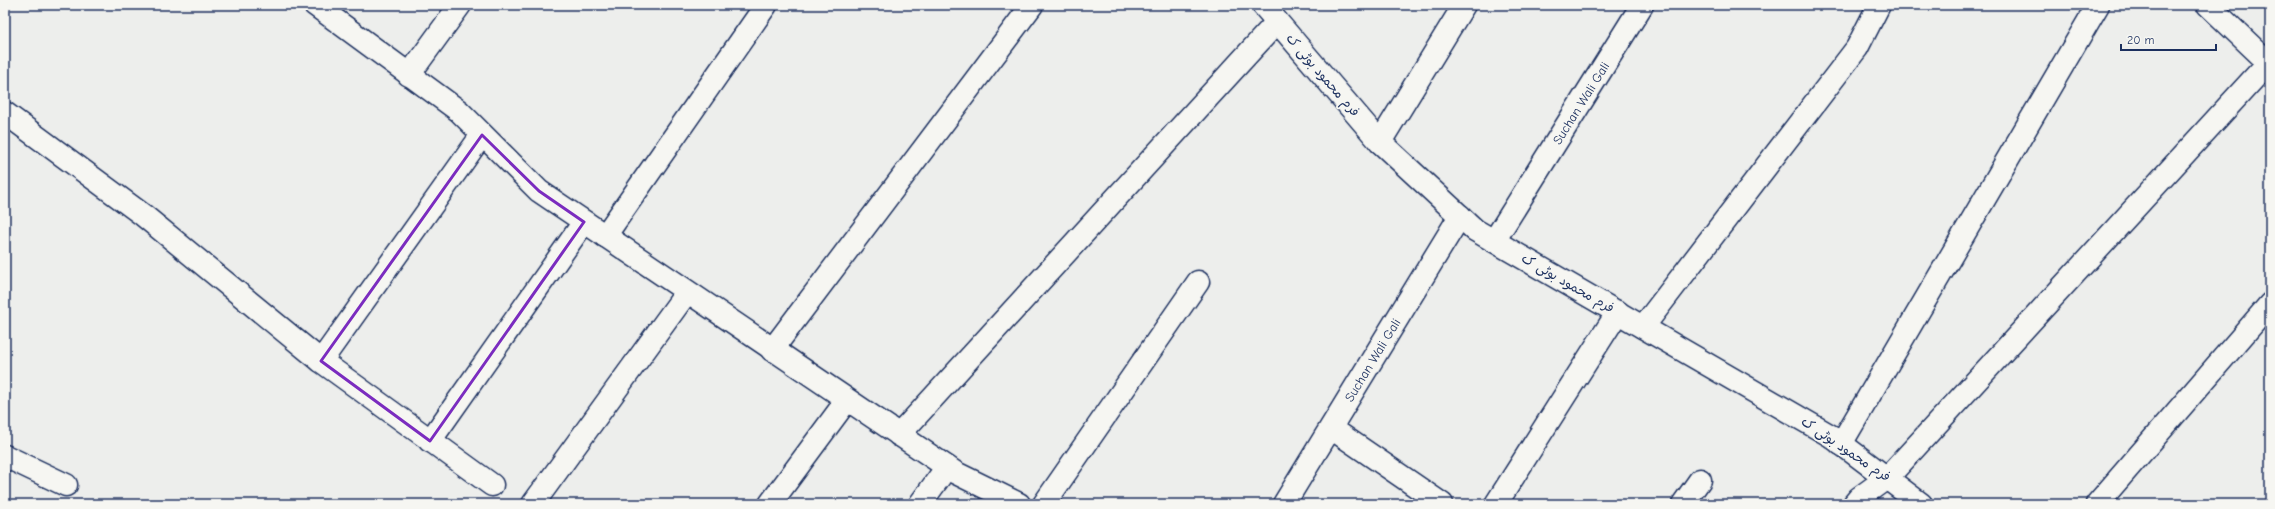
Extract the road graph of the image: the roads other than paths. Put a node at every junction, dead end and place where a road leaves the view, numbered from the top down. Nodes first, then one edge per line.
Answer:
1 (315, 5) edge
2 (460, 5) edge
3 (766, 5) edge
4 (1032, 5) edge
5 (1262, 5) edge
6 (1464, 5) edge
7 (1642, 5) edge
8 (1879, 5) edge
9 (2098, 5) edge
10 (2208, 5) edge
11 (1277, 22) junction
12 (2269, 64) edge
13 (410, 75) junction
14 (5, 113) edge
15 (482, 135) junction
16 (1380, 142) junction
17 (1460, 216) junction
18 (584, 222) junction
19 (605, 236) junction
20 (1494, 241) junction
21 (1198, 282) dead end
22 (687, 292) junction
23 (2270, 304) edge
24 (1618, 312) junction
25 (1643, 327) junction
26 (772, 350) junction
27 (321, 361) junction
28 (847, 400) junction
29 (1331, 428) junction
30 (899, 435) junction
31 (430, 441) junction
32 (1841, 444) junction
33 (5, 456) edge
34 (947, 467) junction
35 (1888, 477) junction
36 (1700, 480) dead end
37 (66, 484) dead end
38 (492, 485) dead end
39 (533, 504) edge
40 (770, 504) edge
41 (920, 504) edge
42 (1018, 504) edge
43 (1044, 504) edge
44 (1284, 504) edge
45 (1442, 504) edge
46 (1496, 504) edge
47 (1683, 504) edge
48 (1854, 504) edge
49 (1921, 504) edge
50 (2097, 504) edge

1 - 13 street
2 - 13 street
3 - 19 street
4 - 26 street
5 - 11 street, فرم محمود بوٹی ک
6 - 16 street
7 - 20 street, Suchan Wali Gali
8 - 25 street
9 - 32 street
10 - 12 street
11 - 16 street, فرم محمود بوٹی ک
11 - 30 street
12 - 35 street
13 - 15 street
14 - 27 street
15 - 18 street
15 - 27 street
16 - 17 street, فرم محمود بوٹی ک
17 - 20 street, فرم محمود بوٹی ک
17 - 29 street, Suchan Wali Gali
18 - 19 street
18 - 31 street
19 - 22 street
20 - 24 street, فرم محمود بوٹی ک
21 - 43 street
22 - 26 street
22 - 39 street
23 - 50 street
24 - 25 street, فرم محمود بوٹی ک
24 - 46 street
25 - 32 street, فرم محمود بوٹی ک
26 - 28 street
27 - 31 street
28 - 30 street
28 - 40 street
29 - 44 street, Suchan Wali Gali
29 - 45 street
30 - 34 street
31 - 38 street
32 - 35 street, فرم محمود بوٹی ک
33 - 37 street
34 - 41 street
34 - 42 street
35 - 48 street
35 - 49 street, فرم محمود بوٹی ک
36 - 47 street

